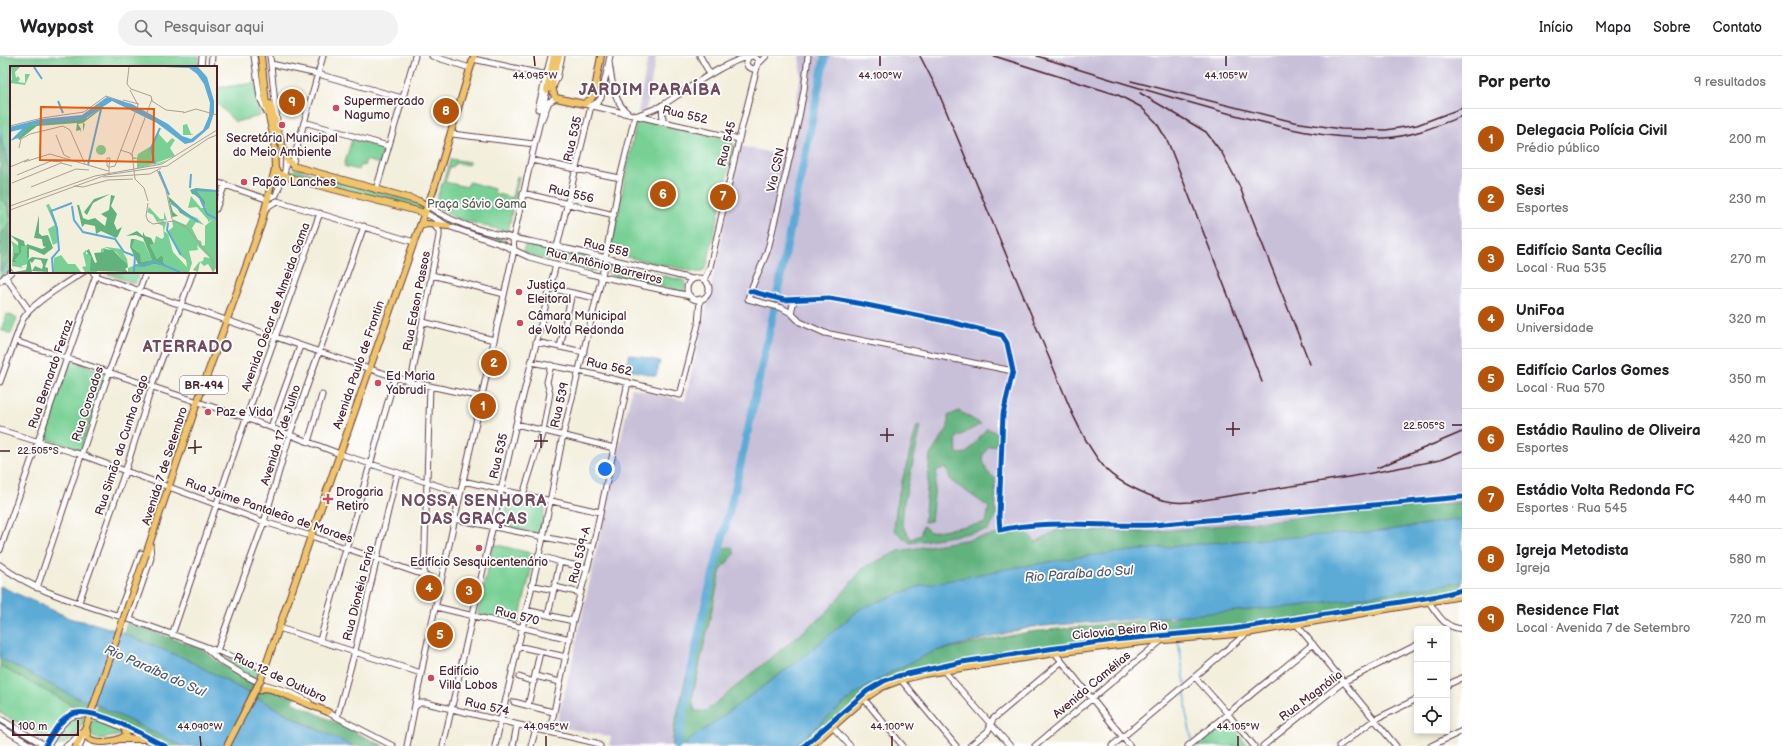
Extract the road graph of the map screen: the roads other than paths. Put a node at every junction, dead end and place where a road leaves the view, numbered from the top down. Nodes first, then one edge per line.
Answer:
1 (202, 56) edge
2 (212, 56) edge
3 (254, 56) edge
4 (262, 56) edge
5 (270, 56) edge
6 (323, 56) edge
7 (415, 56) edge
8 (432, 56) edge
9 (551, 56) edge
10 (554, 56) edge
11 (559, 56) edge
12 (562, 56) edge
13 (602, 56) edge
14 (610, 56) edge
15 (700, 56) edge
16 (754, 56) edge
17 (760, 56) edge
18 (766, 56) edge
19 (808, 56) edge
20 (473, 57) edge
21 (748, 58) junction
22 (609, 62) junction
23 (736, 62) junction
24 (271, 64) junction
25 (201, 65) edge
26 (758, 65) junction
27 (211, 66) edge
28 (748, 67) junction
29 (470, 68) junction
30 (318, 74) junction
31 (710, 74) junction
32 (550, 77) junction
33 (752, 82) junction
34 (550, 89) junction
35 (402, 98) junction
36 (556, 98) junction
37 (268, 102) junction
38 (584, 104) junction
39 (662, 105) junction
40 (591, 106) junction
41 (633, 116) junction
42 (270, 119) junction
43 (304, 122) junction
44 (663, 122) junction
45 (277, 124) junction
46 (538, 128) junction
47 (452, 134) junction
48 (738, 139) junction
49 (298, 144) junction
50 (534, 144) junction
51 (388, 146) junction
52 (283, 149) junction
53 (286, 158) junction
54 (531, 160) junction
55 (292, 165) junction
56 (275, 169) junction
57 (576, 169) junction
58 (283, 176) junction
59 (620, 178) junction
60 (217, 182) edge
61 (225, 184) junction
62 (376, 190) junction
63 (523, 194) junction
64 (277, 198) junction
65 (268, 199) junction
66 (568, 204) junction
67 (217, 206) edge
68 (428, 206) junction
69 (265, 212) junction
70 (320, 213) junction
71 (425, 213) junction
72 (614, 215) junction
73 (434, 225) junction
74 (364, 226) junction
75 (420, 226) junction
76 (448, 226) junction
77 (513, 239) junction
78 (414, 242) junction
79 (503, 245) junction
80 (557, 247) junction
81 (514, 250) junction
82 (606, 258) junction
83 (556, 264) junction
84 (604, 265) junction
85 (10, 273) edge
86 (82, 273) edge
87 (95, 273) edge
88 (146, 273) edge
89 (193, 273) edge
90 (590, 274) junction
91 (432, 275) junction
92 (5, 276) junction
93 (602, 276) junction
94 (692, 279) junction
95 (704, 280) junction
96 (0, 281) edge
97 (554, 289) dead end
98 (139, 290) junction
99 (750, 291) junction
100 (572, 293) junction
101 (504, 294) junction
102 (690, 296) junction
103 (591, 297) dead end
104 (700, 299) junction
105 (794, 300) junction
106 (182, 304) junction
107 (29, 310) junction
108 (791, 313) junction
109 (228, 320) junction
110 (423, 322) junction
111 (276, 338) junction
112 (494, 340) junction
113 (15, 341) junction
114 (536, 342) junction
115 (300, 346) junction
116 (560, 347) junction
117 (584, 352) junction
118 (320, 353) junction
119 (66, 358) junction
120 (532, 362) junction
121 (551, 365) junction
122 (370, 369) junction
123 (579, 371) junction
124 (1013, 371) junction
125 (109, 372) junction
126 (395, 377) junction
127 (0, 382) edge
128 (411, 382) junction
129 (628, 382) junction
130 (152, 386) junction
131 (430, 386) junction
132 (322, 395) dead end
133 (481, 397) junction
134 (197, 403) junction
135 (246, 418) junction
136 (516, 424) junction
137 (271, 427) junction
138 (0, 430) edge
139 (543, 430) junction
140 (290, 434) junction
141 (563, 435) junction
142 (38, 442) junction
143 (308, 442) junction
144 (614, 448) junction
145 (340, 454) junction
146 (82, 455) junction
147 (369, 463) junction
148 (125, 472) junction
149 (397, 473) junction
150 (426, 482) junction
151 (463, 482) junction
152 (169, 487) junction
153 (501, 490) junction
154 (460, 493) junction
155 (523, 495) junction
156 (1462, 497) edge
157 (549, 501) junction
158 (216, 504) junction
159 (600, 512) junction
160 (455, 519) junction
161 (264, 522) junction
162 (493, 527) junction
163 (311, 536) junction
164 (543, 538) junction
165 (150, 544) junction
166 (345, 547) junction
167 (593, 547) junction
168 (0, 550) edge
169 (143, 554) junction
170 (538, 556) junction
171 (378, 559) junction
172 (560, 562) junction
173 (0, 565) edge
174 (587, 568) junction
175 (424, 575) junction
176 (441, 581) junction
177 (532, 585) junction
178 (37, 588) junction
179 (554, 588) junction
180 (581, 593) junction
181 (1462, 596) edge
182 (78, 602) junction
183 (1430, 602) junction
184 (436, 607) junction
185 (526, 610) junction
186 (118, 615) junction
187 (548, 615) junction
188 (474, 616) junction
189 (130, 619) junction
190 (573, 621) junction
191 (1297, 625) junction
192 (1447, 626) edge
193 (522, 627) junction
194 (279, 628) junction
195 (1462, 628) edge
196 (1450, 629) edge
197 (172, 634) junction
198 (1247, 634) junction
199 (570, 639) junction
200 (320, 640) junction
201 (1162, 640) junction
202 (1312, 644) junction
203 (204, 646) junction
204 (517, 646) junction
205 (1414, 646) edge
206 (217, 651) junction
207 (355, 651) junction
208 (540, 652) junction
209 (1055, 653) junction
210 (566, 657) junction
211 (1061, 662) junction
212 (266, 669) junction
213 (944, 671) junction
214 (421, 673) junction
215 (519, 677) dead end
216 (1196, 678) junction
217 (1462, 678) edge
218 (535, 679) junction
219 (900, 680) junction
220 (560, 682) junction
221 (1342, 682) junction
222 (1450, 684) edge
223 (254, 692) junction
224 (864, 699) junction
225 (1091, 699) junction
226 (1414, 700) edge
227 (514, 702) dead end
228 (528, 706) junction
229 (415, 707) junction
230 (452, 710) junction
231 (328, 712) junction
232 (553, 712) junction
233 (1227, 713) junction
234 (337, 717) junction
235 (0, 719) edge
236 (1374, 720) junction
237 (501, 721) junction
238 (990, 722) junction
239 (517, 725) junction
240 (832, 726) junction
241 (0, 727) edge
242 (536, 729) junction
243 (84, 730) junction
244 (125, 730) junction
245 (1462, 731) edge
246 (550, 732) junction
247 (1123, 738) junction
248 (121, 739) junction
249 (145, 739) junction
250 (105, 741) junction
251 (1189, 745) edge
252 (32, 746) edge
253 (47, 746) edge
254 (66, 746) edge
255 (76, 746) edge
256 (80, 746) edge
257 (97, 746) edge
258 (160, 746) edge
259 (227, 746) edge
260 (393, 746) edge
261 (407, 746) edge
262 (444, 746) edge
263 (496, 746) edge
264 (513, 746) edge
265 (531, 746) edge
266 (600, 746) edge
267 (811, 746) edge
268 (850, 746) edge
269 (903, 746) edge
270 (956, 746) edge
271 (970, 746) edge
272 (1010, 746) edge
273 (1035, 746) edge
274 (1112, 746) edge
275 (1130, 746) edge
276 (1254, 746) edge
277 (1263, 746) edge
278 (1339, 746) edge
279 (1396, 746) edge
280 (1431, 746) edge

1 - 25 street
2 - 27 street
3 - 42 street, Avenida 7 de Setembro
4 - 37 main road
5 - 24 street
6 - 30 street
7 - 35 street
8 - 29 street
9 - 32 street
10 - 32 main road
11 - 32 main road
12 - 34 street
13 - 38 main road
14 - 22 street
15 - 31 street
16 - 17 street
16 - 21 street
16 - 26 street
18 - 26 street
19 - 99 street, Via CSN
20 - 29 main road, Avenida Paulo de Frontin
20 - 32 street
21 - 23 street
21 - 28 street, Rua 545
22 - 40 street
22 - 41 street
23 - 28 street
23 - 31 street
24 - 30 street
24 - 45 street
25 - 27 street
26 - 28 street
26 - 33 street, Rua 545
28 - 33 street, Rua 545
29 - 47 main road, Avenida Paulo de Frontin
30 - 35 street
30 - 43 street
31 - 39 street
32 - 34 main road
32 - 46 street
33 - 48 street, Rua 545
34 - 36 main road
34 - 46 street
35 - 51 street
36 - 38 main road, Rua 552
36 - 46 street
37 - 42 main road, Avenida 7 de Setembro
37 - 45 main road
38 - 40 street, Rua 552
39 - 41 street
39 - 44 street
40 - 41 street, Rua 552
40 - 57 street, Rua 535
41 - 44 street, Rua 552
41 - 59 street, Rua 539
42 - 56 main road, Avenida 7 de Setembro
43 - 49 street
43 - 51 street
44 - 48 street, Rua 552
45 - 52 main road
46 - 50 street
47 - 50 street
47 - 68 main road, Avenida Paulo de Frontin
48 - 95 street, Rua 545
49 - 52 street
49 - 55 street
50 - 54 street
51 - 62 street
52 - 53 main road
53 - 55 main road
53 - 58 street
54 - 57 street
54 - 63 street
55 - 62 main road
56 - 58 main road
56 - 65 main road, Avenida 7 de Setembro
57 - 59 street
57 - 66 street, Rua 535
58 - 64 street
58 - 71 main road
59 - 72 street, Rua 539
60 - 61 street
61 - 65 street
61 - 67 street
62 - 68 main road
63 - 66 street, Rua 556
63 - 77 street
64 - 65 street
64 - 69 street
64 - 70 street
65 - 69 main road, Avenida 7 de Setembro
66 - 72 street, Rua 556
66 - 80 street, Rua 535
68 - 71 main road, Avenida Paulo de Frontin
68 - 77 street, Rua 558
69 - 109 main road, Avenida 7 de Setembro / BR-494
70 - 74 street
70 - 111 street, Avenida Oscar de Almeida Gama
71 - 75 main road, Avenida Paulo de Frontin
71 - 76 street, Rua Antônio Barreiros
72 - 82 street, Rua 539
73 - 75 main road
73 - 76 main road
73 - 91 street, Rua Edson Passos
74 - 78 street
74 - 118 street, Avenida 17 de Julho
75 - 78 main road, Avenida Paulo de Frontin
76 - 79 street, Rua Antônio Barreiros
77 - 79 street
77 - 80 street, Rua 558
77 - 81 street
78 - 122 main road, Avenida Paulo de Frontin
79 - 81 street, Rua Antônio Barreiros
80 - 82 street, Rua 558
81 - 83 street, Rua Antônio Barreiros
81 - 101 street
82 - 84 street, Rua 539
82 - 94 street, Rua 558
83 - 90 street, Rua Antônio Barreiros
83 - 114 street, Rua 535
84 - 90 street
84 - 93 street, Rua 539
85 - 92 street
86 - 107 street
87 - 98 street
87 - 119 street, Rua Bernardo Ferraz
88 - 98 street, Rua Coroados
89 - 106 street, Rua Simão da Cunha Gago
90 - 93 street, Rua Antônio Barreiros
91 - 101 street
91 - 110 street, Rua Edson Passos
92 - 96 street
92 - 107 street
93 - 102 street, Rua Antônio Barreiros
93 - 117 street, Rua 539
94 - 95 street
94 - 102 street
95 - 104 street
97 - 100 street
98 - 106 street
98 - 125 street, Rua Coroados
99 - 105 street
99 - 108 street, Via CSN
100 - 103 street
100 - 116 street
101 - 112 street
102 - 104 street
104 - 129 street, Rua 562
105 - 108 street
105 - 124 street
106 - 109 street
106 - 130 street, Rua Simão da Cunha Gago
107 - 113 street
108 - 124 street
109 - 111 street
109 - 134 main road, Avenida 7 de Setembro / BR-494
110 - 112 street
110 - 128 street, Rua Edson Passos
111 - 115 street
111 - 135 street, Avenida Oscar de Almeida Gama
112 - 133 street
113 - 119 street
113 - 127 street
114 - 116 street
114 - 120 street, Rua 535
115 - 118 street
115 - 137 street
116 - 117 street
117 - 123 street, Rua 539
118 - 122 street
118 - 140 street, Avenida 17 de Julho
119 - 125 street
119 - 142 street, Rua Bernardo Ferraz
120 - 121 street, Rua 562
120 - 136 street, Rua 535
121 - 123 street, Rua 562
121 - 139 street
122 - 126 street
122 - 145 main road, Avenida Paulo de Frontin
123 - 129 street, Rua 562
123 - 141 street, Rua 539
124 - 156 street
125 - 130 street
125 - 146 street, Rua Coroados
126 - 128 street
126 - 147 street
128 - 131 street
129 - 144 street, Rua 539-A
130 - 134 street
130 - 148 street, Rua Simão da Cunha Gago
131 - 133 street
131 - 150 street
132 - 143 street
133 - 151 street
134 - 135 street
134 - 152 main road, Avenida 7 de Setembro / BR-494
135 - 137 street
135 - 158 street, Avenida Oscar de Almeida Gama
136 - 139 street
136 - 153 street, Rua 535
137 - 140 street
138 - 142 street, Rua Jaime Pantaleão de Moraes
139 - 141 street
139 - 155 street
140 - 143 street
140 - 161 street, Avenida 17 de Julho
141 - 144 street
141 - 157 street, Rua 539
142 - 146 street, Rua Jaime Pantaleão de Moraes
142 - 168 street, Rua Bernardo Ferraz
143 - 145 street
144 - 159 street, Rua 539-A
145 - 147 street
145 - 163 main road, Avenida Paulo de Frontin
146 - 148 street, Rua Jaime Pantaleão de Moraes
146 - 178 street, Rua Coroados
147 - 149 street
147 - 166 street
148 - 152 street, Rua Jaime Pantaleão de Moraes
148 - 182 street, Rua Simão da Cunha Gago
149 - 150 street
149 - 171 street, Rua Dionéia Faria
150 - 154 street
150 - 175 street
151 - 153 street
151 - 154 street
152 - 158 street, Rua Jaime Pantaleão de Moraes
152 - 165 main road, Avenida 7 de Setembro / BR-494
153 - 155 street
153 - 162 street, Rua 535
154 - 160 street
155 - 157 street
157 - 159 street
157 - 164 street, Rua 539
158 - 161 street, Rua Jaime Pantaleão de Moraes
158 - 197 street, Avenida Oscar de Almeida Gama
159 - 167 street, Rua 539-A
160 - 162 street
160 - 176 street
161 - 163 street, Rua Jaime Pantaleão de Moraes
161 - 206 street, Avenida 17 de Julho
162 - 164 street
162 - 188 street, Rua 535
163 - 166 street, Rua Jaime Pantaleão de Moraes
163 - 194 main road, Avenida Paulo de Frontin
164 - 167 street
164 - 170 street, Rua 539
165 - 169 main road, Avenida 7 de Setembro / BR-494
165 - 189 street, Avenida 7 de Setembro
166 - 171 street, Rua Jaime Pantaleão de Moraes
166 - 200 street
167 - 174 street, Rua 539-A
169 - 186 street, Avenida 7 de Setembro
169 - 243 main road, bridge
170 - 172 street
170 - 177 street, Rua 539
171 - 175 street, Rua Jaime Pantaleão de Moraes
171 - 207 street, Rua Dionéia Faria
172 - 174 street
172 - 179 street
173 - 178 street
174 - 180 street, Rua 539-A
175 - 176 street, Rua Jaime Pantaleão de Moraes
176 - 184 street
177 - 179 street
177 - 185 street, Rua 539
178 - 182 street
179 - 180 street
179 - 187 street
180 - 190 street, Rua 539-A
181 - 183 main road
182 - 186 street
183 - 191 main road
183 - 192 street
184 - 188 street, Rua 570
184 - 214 street
185 - 187 street
185 - 193 street, Rua 539
186 - 189 street
187 - 190 street
188 - 193 street, Rua 570
188 - 230 street, Rua 535
189 - 197 street
190 - 199 street, Rua 539-A
191 - 198 main road
191 - 202 street
193 - 199 street, Rua 570
193 - 204 street, Rua 539
194 - 200 street
194 - 212 main road, Avenida Paulo de Frontin
195 - 196 street
197 - 203 street
198 - 201 main road
198 - 216 street
199 - 210 street, Rua 539-A
200 - 207 street
201 - 209 main road
201 - 225 street, Avenida Camélias
202 - 221 street
202 - 233 street
203 - 206 street
203 - 231 street, Rua 12 de Outubro
204 - 208 street
204 - 237 street, Rua 539
205 - 221 street, Rua Magnólia
206 - 212 street
207 - 214 street
207 - 234 street, Rua Dionéia Faria
208 - 210 street
208 - 218 street
209 - 211 street
209 - 213 main road
210 - 220 street, Rua 539-A
211 - 225 street
211 - 238 street
212 - 223 main road, Avenida Paulo de Frontin, bridge
213 - 219 main road
213 - 238 street
214 - 229 street
215 - 218 street
216 - 233 street
216 - 247 street
217 - 222 street
218 - 220 street
218 - 228 street
219 - 224 main road
219 - 270 street
220 - 232 street, Rua 539-A
221 - 236 street
221 - 277 street, Rua Magnólia
223 - 231 main road
223 - 259 main road, Avenida Paulo de Frontin, bridge
224 - 240 main road
224 - 269 street
225 - 247 street
225 - 273 street, Avenida Camélias
226 - 236 street
227 - 228 street
228 - 232 street
229 - 230 street, Rua 574
229 - 261 street
230 - 237 street, Rua 574
230 - 262 street, Rua 535
231 - 234 street, Rua 12 de Outubro
232 - 246 street, Rua 539-A
233 - 251 street
233 - 276 street
234 - 260 street, Rua 12 de Outubro
235 - 253 street
236 - 278 street
236 - 279 street
237 - 239 street, Rua 574
237 - 263 street, Rua 539
238 - 271 street
238 - 272 street
239 - 242 street, Rua 574
239 - 264 street
240 - 267 main road
240 - 268 street
241 - 252 street
242 - 246 street, Rua 574
242 - 265 street
243 - 250 main road
243 - 254 street
243 - 255 main road
243 - 256 street
244 - 248 main road
244 - 249 street
244 - 253 street
245 - 280 street
246 - 266 street, Rua 574
247 - 274 street
247 - 275 street
248 - 249 main road
248 - 250 main road
249 - 258 street
250 - 257 street

